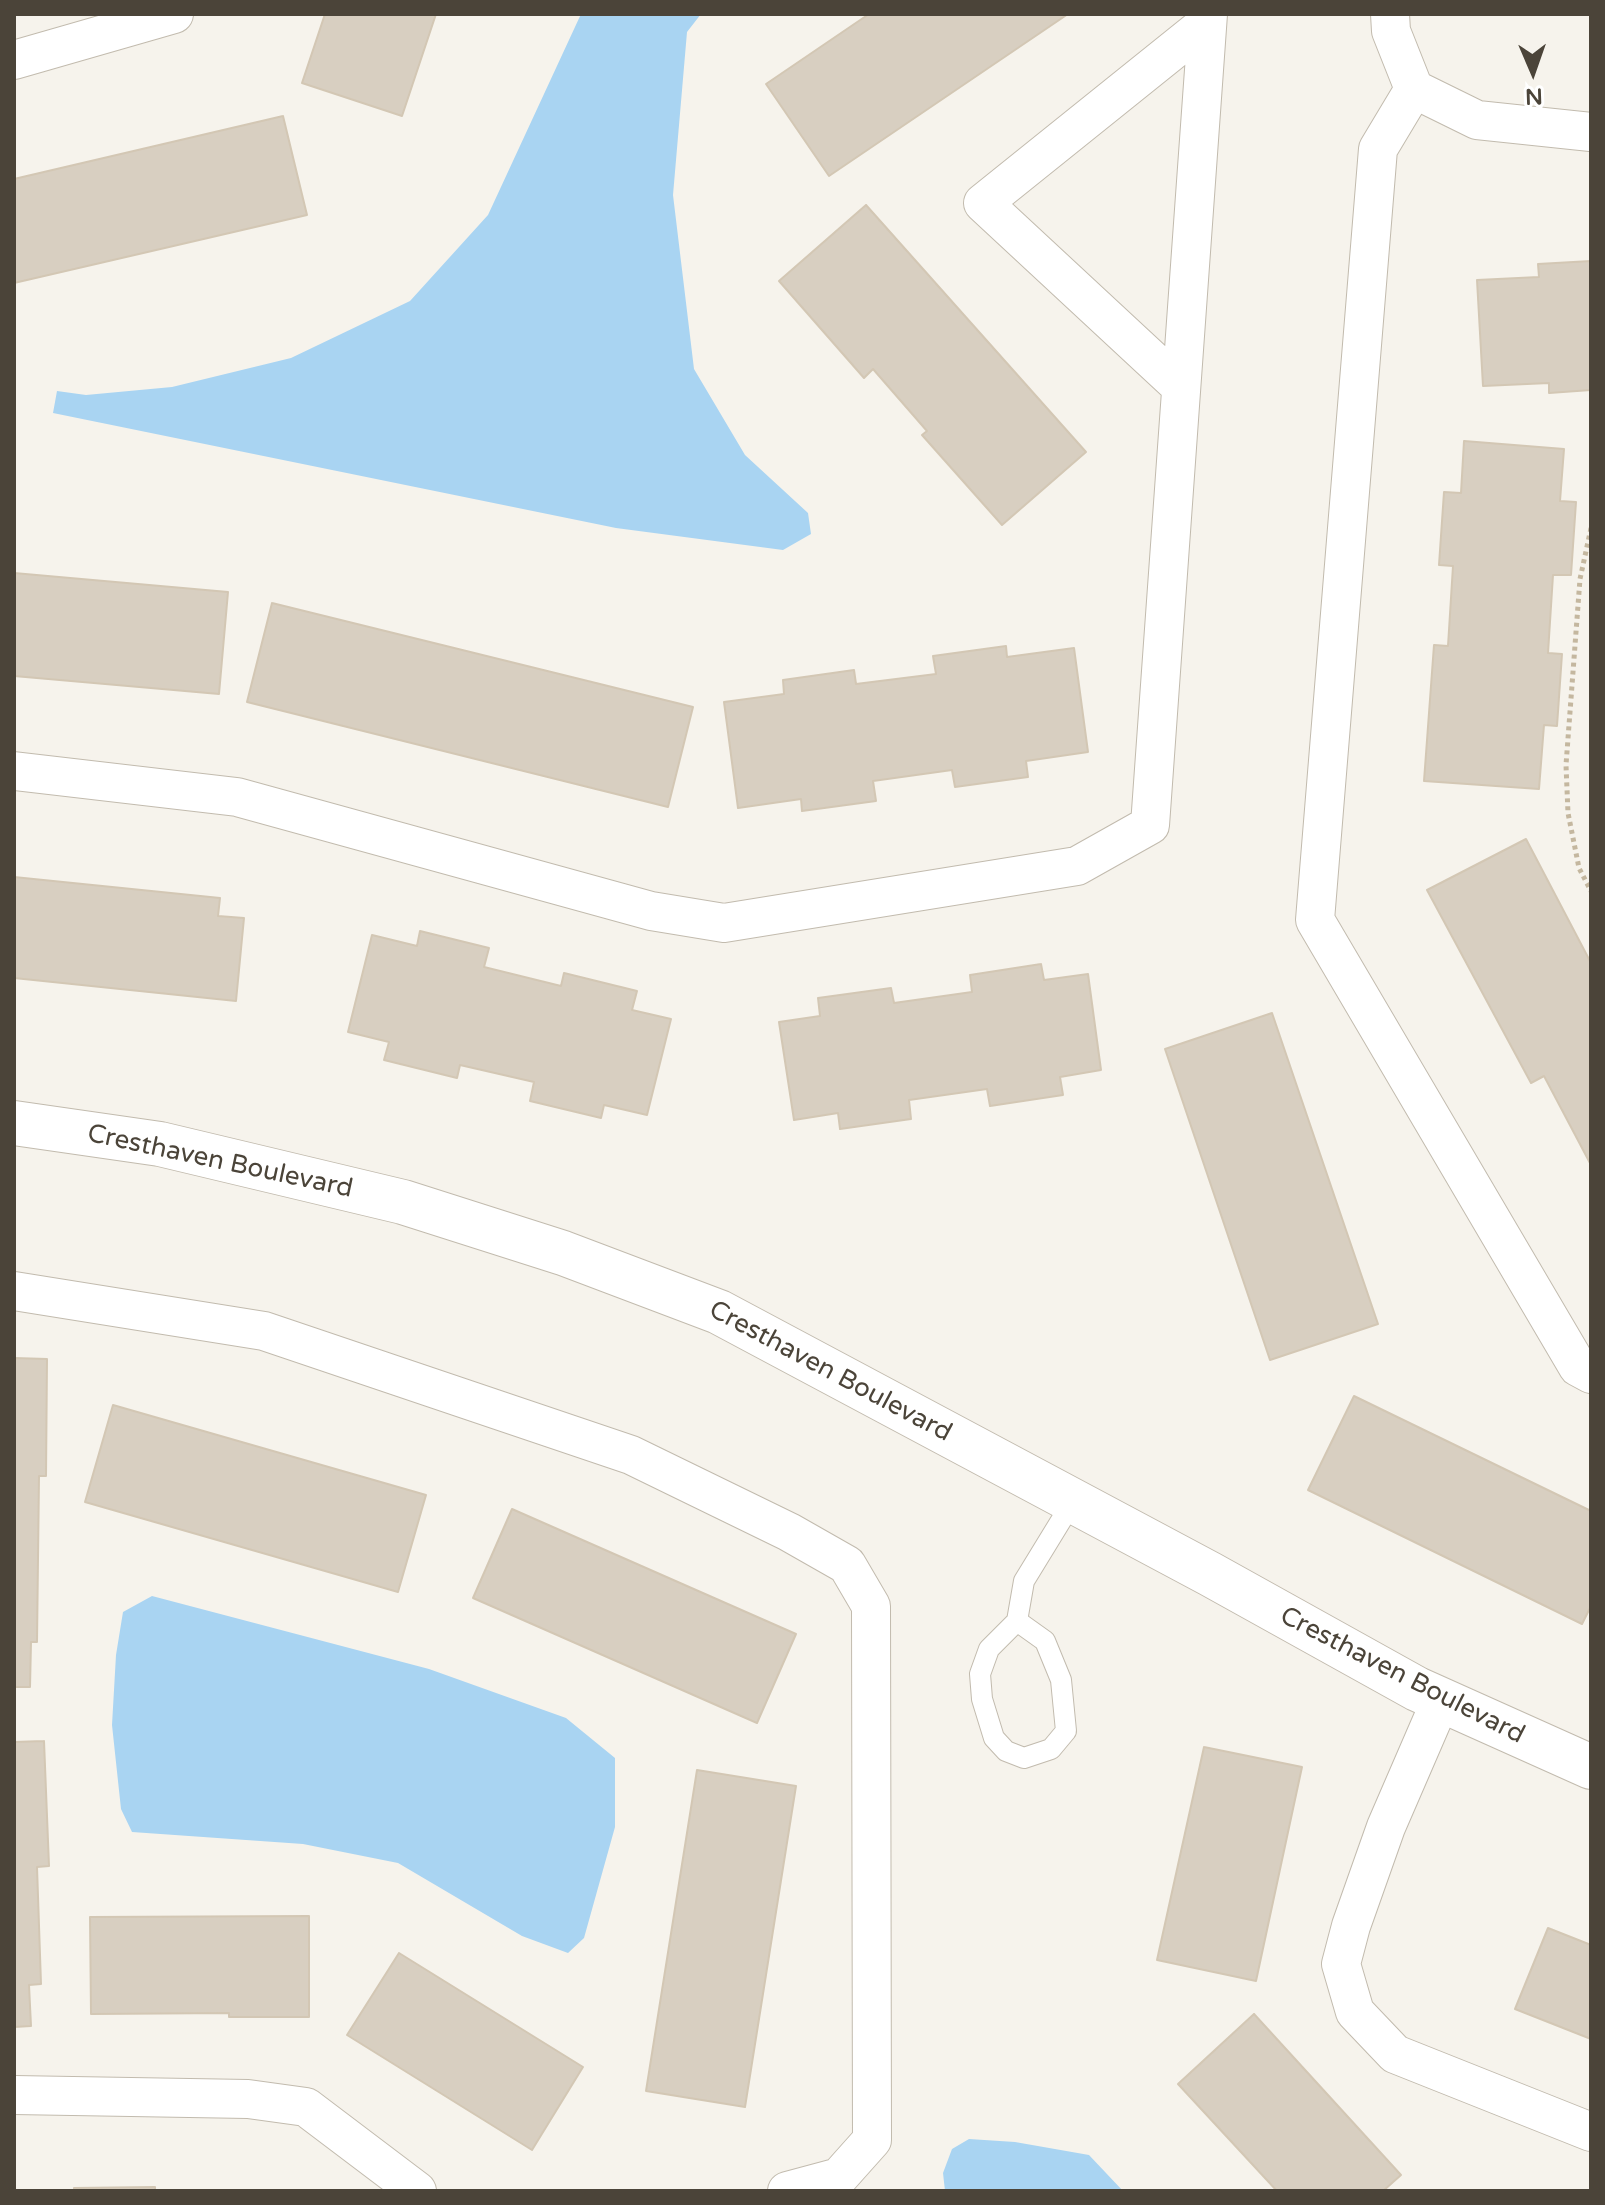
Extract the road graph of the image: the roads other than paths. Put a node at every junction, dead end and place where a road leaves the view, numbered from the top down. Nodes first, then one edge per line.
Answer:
1 (174, 14) edge
2 (1390, 14) edge
3 (1207, 19) edge
4 (14, 60) edge
5 (1414, 89) junction
6 (1591, 132) edge
7 (1179, 385) junction
8 (14, 771) edge
9 (14, 1123) edge
10 (14, 1291) edge
11 (1591, 1374) edge
12 (1073, 1501) junction
13 (1017, 1621) junction
14 (1441, 1700) junction
15 (1591, 1767) edge
16 (14, 2095) edge
17 (1591, 2132) edge
18 (417, 2191) edge
19 (787, 2191) edge

1 - 4 street
2 - 5 street
3 - 7 street
3 - 7 street
5 - 6 street
5 - 11 street
7 - 8 street
9 - 12 street, Cresthaven Boulevard
10 - 19 street
12 - 13 lane
12 - 14 street, Cresthaven Boulevard
13 - 13 lane
14 - 15 street, Cresthaven Boulevard
14 - 17 street
16 - 18 street

